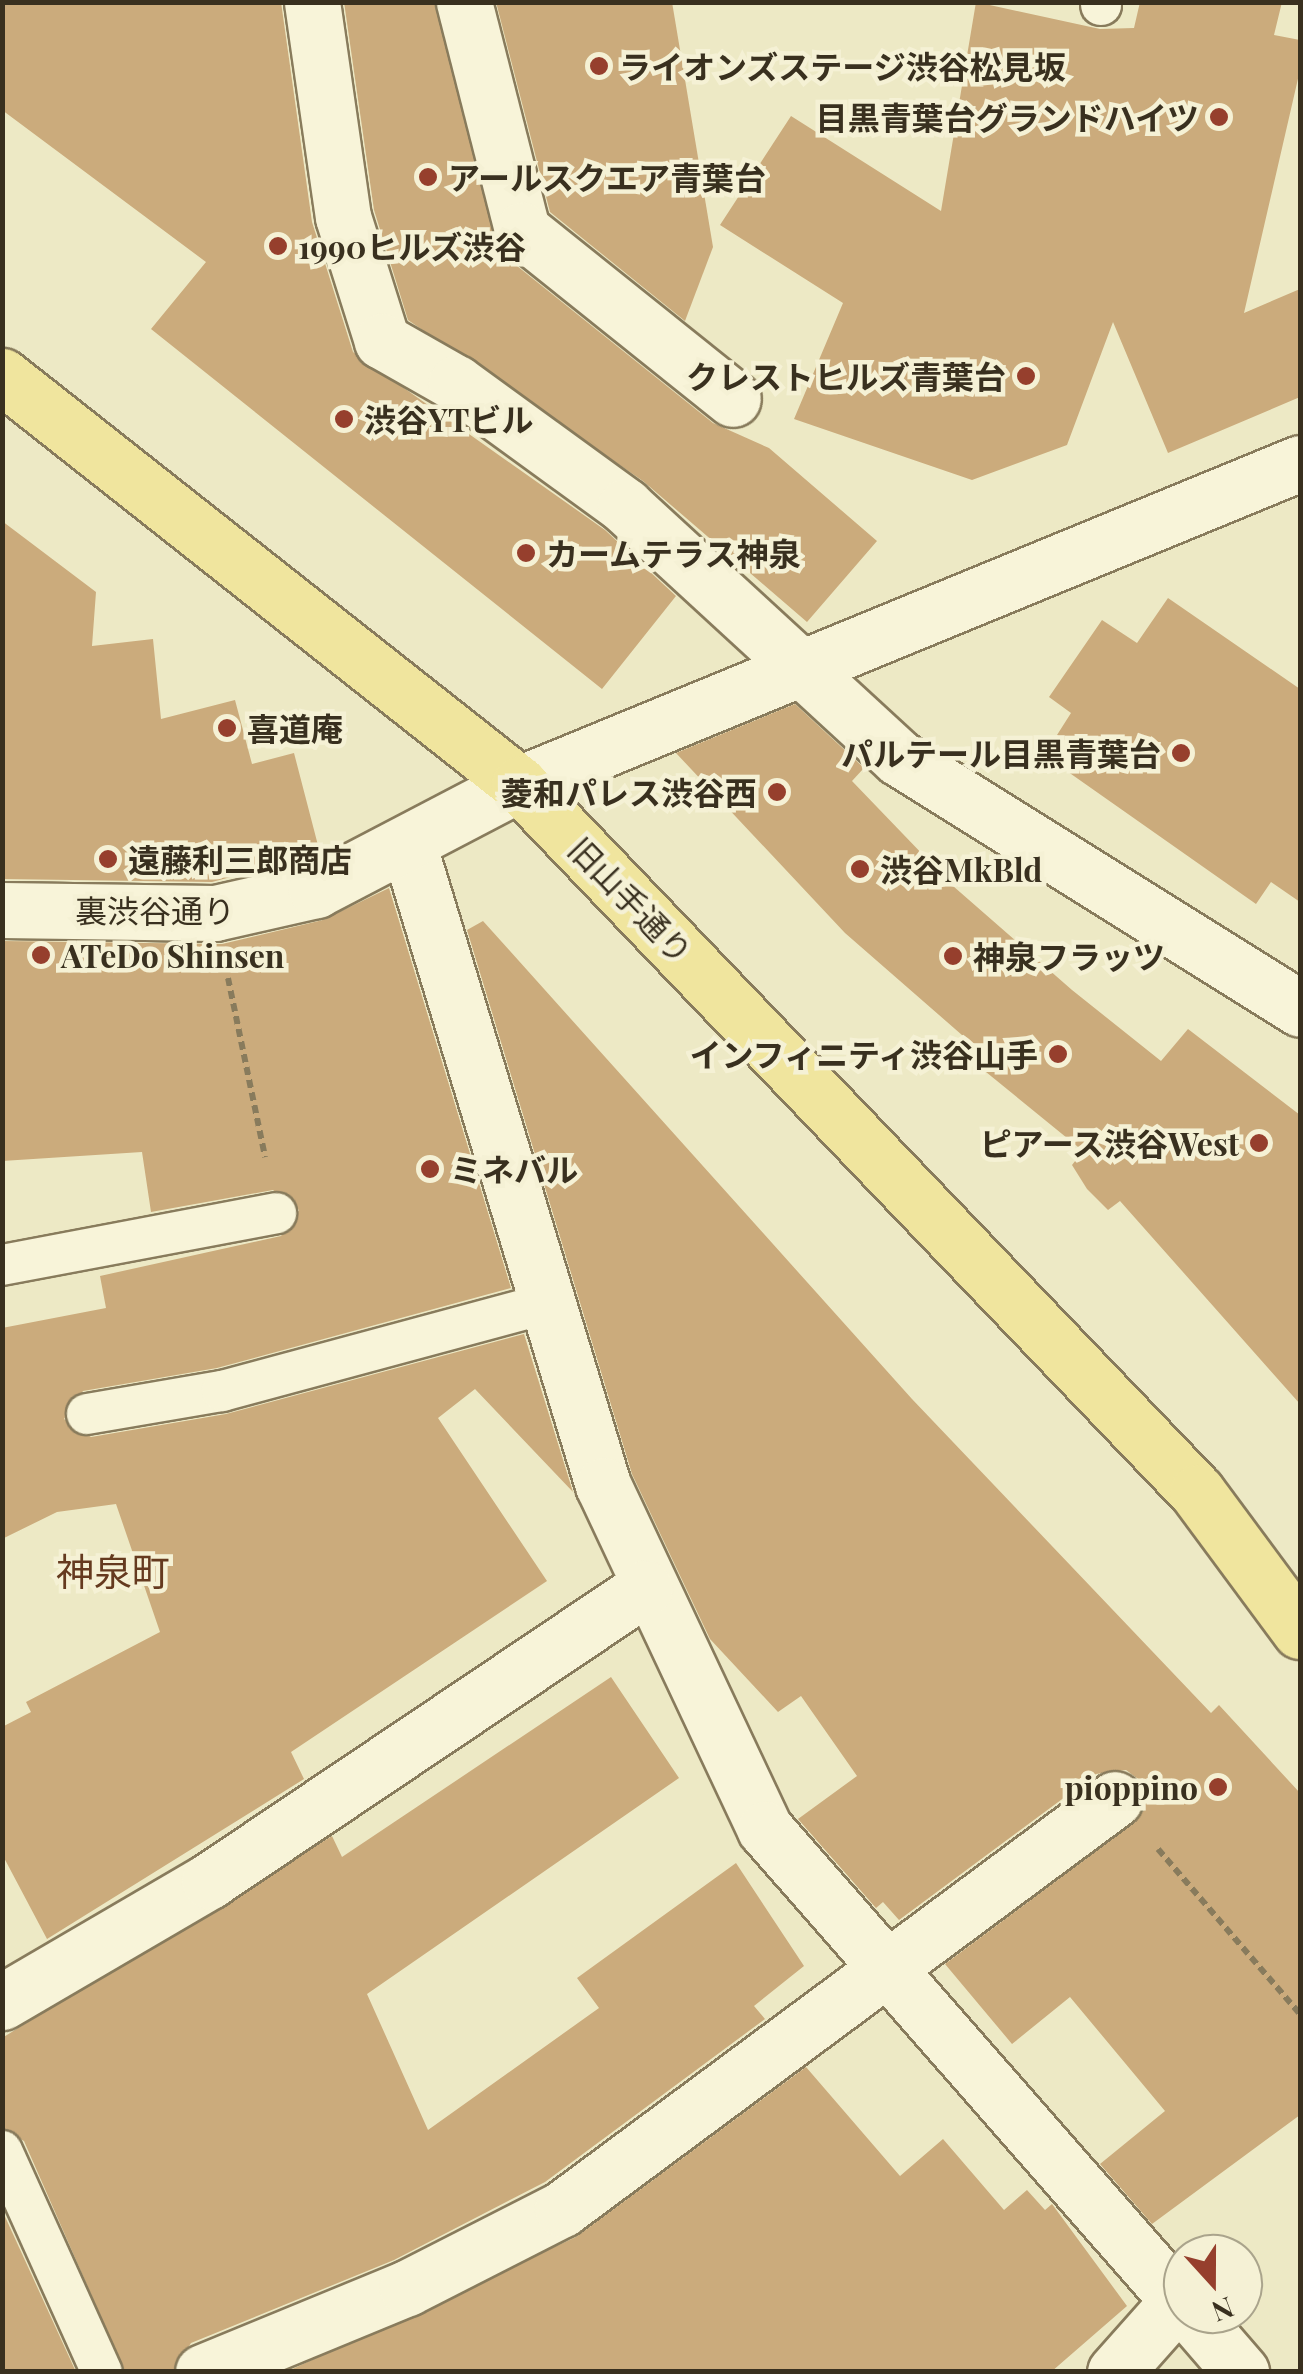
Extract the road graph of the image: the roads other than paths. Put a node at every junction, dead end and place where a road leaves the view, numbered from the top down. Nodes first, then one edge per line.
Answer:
1 (312, 2) edge
2 (464, 2) edge
3 (2, 376) edge
4 (732, 400) dead end
5 (1300, 463) edge
6 (803, 669) junction
7 (519, 784) junction
8 (408, 846) junction
9 (2, 910) edge
10 (1300, 1009) edge
11 (276, 1214) road end
12 (2, 1265) edge
13 (548, 1303) junction
14 (86, 1414) dead end
15 (1197, 1492) junction
16 (1300, 1577) edge
17 (645, 1588) junction
18 (1300, 1631) edge
19 (1115, 1799) road end
20 (884, 1966) junction
21 (2, 2002) edge
22 (2, 2152) edge
23 (1163, 2283) edge
24 (1163, 2327) edge
25 (1208, 2334) edge
26 (102, 2372) edge
27 (202, 2372) edge
28 (1115, 2372) edge
29 (1241, 2372) edge

1 - 6 street
2 - 4 street
3 - 7 main road, 旧山手通り
5 - 6 street, 裏渋谷通り
6 - 7 street, 裏渋谷通り
6 - 10 street
7 - 8 street, 裏渋谷通り
7 - 15 main road, 旧山手通り
8 - 9 street, 裏渋谷通り
8 - 13 street
11 - 12 lane
13 - 14 lane
13 - 17 street
15 - 16 main road, 旧山手通り
15 - 18 main road, 旧山手通り
17 - 20 street
17 - 21 street
19 - 20 street
20 - 23 street
20 - 27 street
22 - 26 lane
24 - 28 street
25 - 29 street

